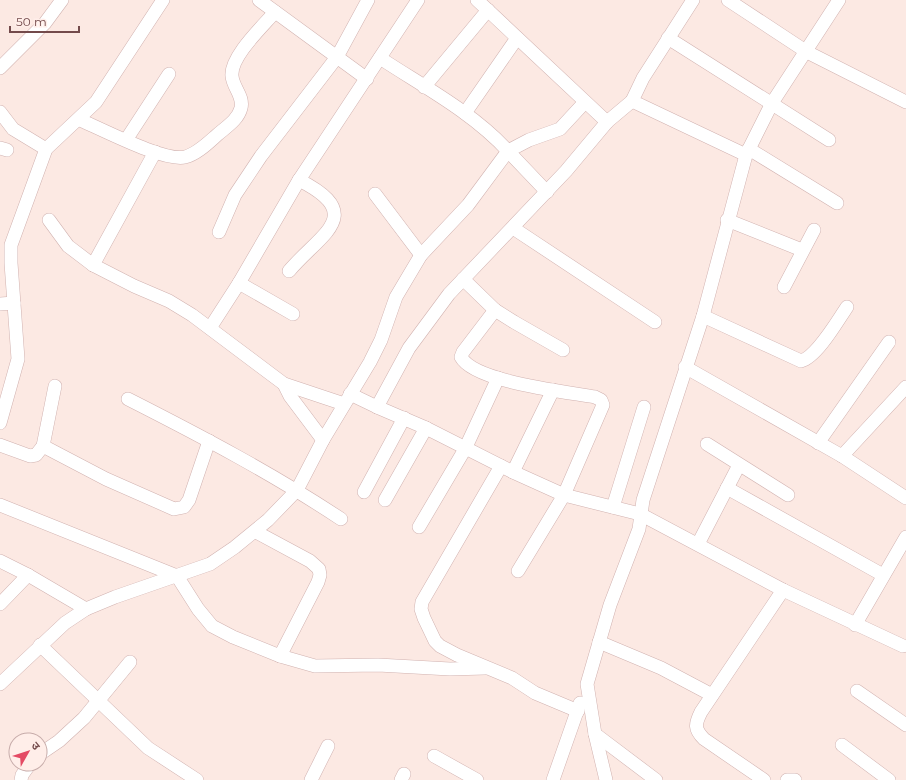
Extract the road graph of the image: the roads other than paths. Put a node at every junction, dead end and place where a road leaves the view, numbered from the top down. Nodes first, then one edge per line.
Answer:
1 (62, 0) edge
2 (163, 0) edge
3 (259, 0) edge
4 (368, 0) edge
5 (418, 0) edge
6 (477, 0) edge
7 (693, 0) edge
8 (728, 0) edge
9 (839, 0) edge
10 (488, 10) junction
11 (275, 12) junction
12 (517, 38) junction
13 (668, 38) junction
14 (807, 52) junction
15 (337, 57) junction
16 (380, 58) junction
17 (0, 68) edge
18 (169, 74) dead end
19 (367, 79) junction
20 (424, 87) junction
21 (632, 101) junction
22 (585, 102) junction
23 (906, 102) edge
24 (772, 103) junction
25 (0, 112) edge
26 (465, 113) junction
27 (80, 120) junction
28 (607, 122) junction
29 (126, 140) junction
30 (829, 140) dead end
31 (46, 149) junction
32 (508, 151) junction
33 (155, 152) junction
34 (747, 152) junction
35 (299, 180) junction
36 (547, 192) junction
37 (375, 194) dead end
38 (837, 203) dead end
39 (49, 220) dead end
40 (727, 220) junction
41 (513, 228) junction
42 (814, 230) dead end
43 (219, 232) dead end
44 (802, 250) junction
45 (421, 255) junction
46 (93, 265) junction
47 (289, 271) dead end
48 (463, 279) junction
49 (239, 283) junction
50 (784, 287) dead end
51 (14, 303) junction
52 (0, 304) edge
53 (847, 307) dead end
54 (495, 310) junction
55 (293, 314) dead end
56 (703, 316) junction
57 (655, 322) dead end
58 (210, 328) junction
59 (889, 342) dead end
60 (564, 350) dead end
61 (685, 367) junction
62 (498, 378) junction
63 (284, 384) junction
64 (55, 386) dead end
65 (906, 387) edge
66 (554, 390) junction
67 (128, 399) dead end
68 (347, 399) junction
69 (376, 407) junction
70 (644, 407) dead end
71 (404, 418) junction
72 (0, 424) edge
73 (426, 428) junction
74 (209, 440) junction
75 (323, 440) junction
76 (818, 443) junction
77 (0, 444) edge
78 (708, 444) dead end
79 (43, 446) junction
80 (465, 449) junction
81 (842, 456) junction
82 (739, 465) junction
83 (507, 469) junction
84 (727, 488) junction
85 (297, 490) junction
86 (364, 492) dead end
87 (564, 495) junction
88 (788, 495) dead end
89 (906, 498) edge
90 (385, 500) dead end
91 (0, 505) edge
92 (613, 507) junction
93 (640, 514) junction
94 (341, 519) dead end
95 (419, 527) dead end
96 (256, 532) junction
97 (906, 537) edge
98 (698, 544) junction
99 (0, 561) edge
100 (518, 571) dead end
101 (28, 575) junction
102 (883, 575) junction
103 (177, 576) junction
104 (782, 590) junction
105 (0, 604) edge
106 (86, 609) junction
107 (855, 625) junction
108 (599, 642) junction
109 (905, 644) edge
110 (40, 645) junction
111 (280, 656) junction
112 (130, 662) dead end
113 (485, 668) junction
114 (0, 684) edge
115 (587, 684) junction
116 (857, 691) dead end
117 (712, 695) junction
118 (98, 702) junction
119 (578, 711) junction
120 (906, 725) edge
121 (595, 734) junction
122 (842, 745) dead end
123 (328, 746) dead end
124 (48, 748) edge
125 (434, 756) dead end
126 (883, 778) edge
127 (197, 780) edge
128 (311, 780) edge
129 (477, 780) edge
130 (553, 780) edge
131 (606, 780) edge
132 (656, 780) edge
133 (764, 780) edge
134 (787, 780) edge
135 (795, 780) edge

1 - 17 street
2 - 27 street
3 - 11 street
4 - 15 street
5 - 16 street
6 - 10 street
7 - 13 street
8 - 14 street
9 - 14 street
10 - 12 street
10 - 20 street
11 - 15 street
11 - 33 street
12 - 22 street
12 - 26 street
13 - 21 street
13 - 24 street
14 - 23 street
14 - 24 street
15 - 19 street
15 - 43 street
16 - 19 street
16 - 20 street
18 - 29 street
19 - 35 street
20 - 26 street
21 - 28 street
21 - 34 street
22 - 28 street
22 - 32 street
24 - 30 street
24 - 34 street
25 - 31 street
26 - 32 street
27 - 29 street
27 - 31 street
28 - 36 street
29 - 33 street
31 - 51 street
32 - 36 street
32 - 45 street
33 - 46 street
34 - 38 street
34 - 40 street
35 - 47 street
35 - 49 street
36 - 41 street
37 - 45 street
39 - 46 street
40 - 44 street
40 - 56 street
41 - 48 street
41 - 57 street
42 - 44 street
44 - 50 street
45 - 68 street
46 - 58 street
48 - 54 street
48 - 69 street
49 - 55 street
49 - 58 street
51 - 52 street
51 - 72 street
53 - 56 street
54 - 60 street
54 - 62 street
56 - 61 street
58 - 63 street
59 - 76 street
61 - 76 street
61 - 93 street
62 - 66 street
62 - 80 street
63 - 68 street
63 - 75 street
64 - 79 street
65 - 81 street
66 - 83 street
66 - 87 street
67 - 74 street
68 - 69 street
68 - 75 street
69 - 71 street
70 - 92 street
71 - 73 street
71 - 86 street
73 - 80 street
73 - 90 street
74 - 79 street
74 - 85 street
75 - 85 street
76 - 81 street
77 - 79 street
78 - 82 street
80 - 83 street
80 - 95 street
81 - 89 street
82 - 84 street
82 - 88 street
83 - 87 street
83 - 113 street
84 - 98 street
84 - 102 street
85 - 94 street
85 - 96 street
87 - 92 street
87 - 100 street
91 - 103 street
92 - 93 street
93 - 98 street
93 - 108 street
96 - 103 street
96 - 111 street
97 - 102 street
98 - 104 street
99 - 101 street
101 - 105 street
101 - 106 street
102 - 107 street
103 - 106 street
103 - 111 street
104 - 107 street
104 - 117 street
106 - 110 street
107 - 109 street
108 - 115 street
108 - 117 street
110 - 114 street
110 - 118 street
111 - 113 street
112 - 118 street
113 - 119 street
115 - 119 street
115 - 121 street
116 - 120 street
117 - 133 street
118 - 124 street
118 - 127 street
119 - 130 street
121 - 131 street
121 - 132 street
122 - 126 street
123 - 128 street
125 - 129 street
134 - 135 street

